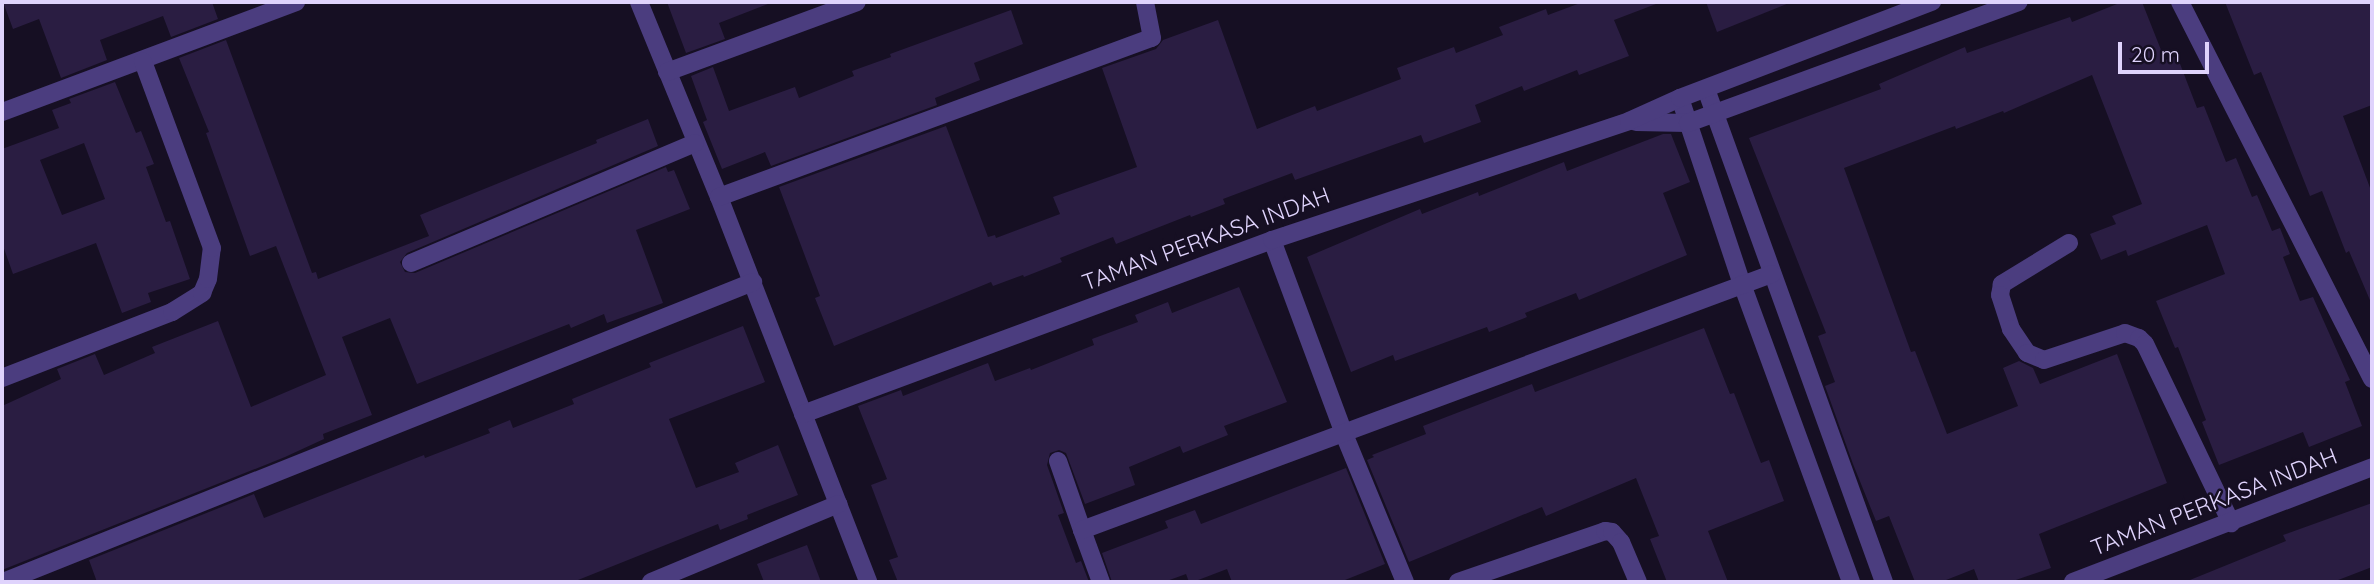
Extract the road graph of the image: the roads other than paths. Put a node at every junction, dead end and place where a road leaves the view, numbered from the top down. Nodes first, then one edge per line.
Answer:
1 (296, 2) edge
2 (639, 2) edge
3 (857, 2) edge
4 (1145, 2) edge
5 (1932, 2) edge
6 (2020, 2) edge
7 (2180, 2) edge
8 (143, 61) junction
9 (667, 72) junction
10 (1706, 89) junction
11 (1680, 98) junction
12 (2, 112) edge
13 (1715, 114) junction
14 (1629, 121) junction
15 (1688, 123) junction
16 (695, 143) junction
17 (719, 197) junction
18 (1272, 240) junction
19 (2069, 243) dead end
20 (411, 263) dead end
21 (1772, 274) junction
22 (753, 282) junction
23 (1742, 284) junction
24 (2, 379) edge
25 (2372, 379) edge
26 (803, 414) junction
27 (1344, 434) junction
28 (1058, 461) dead end
29 (2372, 467) edge
30 (838, 504) junction
31 (2231, 523) junction
32 (1082, 530) junction
33 (4, 582) edge
34 (652, 582) edge
35 (868, 582) edge
36 (1101, 582) edge
37 (1405, 582) edge
38 (1458, 582) edge
39 (1638, 582) edge
40 (1852, 582) edge
41 (1884, 582) edge
42 (2073, 582) edge

1 - 8 street
2 - 9 street
3 - 9 street
4 - 17 street
5 - 10 street, TAMAN PERKASA INDAH
6 - 13 street, TAMAN PERKASA INDAH
7 - 25 street
8 - 12 street
8 - 24 street
9 - 16 street
10 - 11 street, TAMAN PERKASA INDAH
10 - 13 street
11 - 14 street, TAMAN PERKASA INDAH
11 - 15 street
13 - 15 street, TAMAN PERKASA INDAH
13 - 21 street
14 - 15 street, TAMAN PERKASA INDAH
14 - 18 street, TAMAN PERKASA INDAH
15 - 23 street
16 - 17 street
16 - 20 street
17 - 22 street
18 - 26 street, TAMAN PERKASA INDAH
18 - 27 street
19 - 31 street
21 - 23 street
21 - 41 street
22 - 26 street
22 - 33 street
23 - 27 street
23 - 40 street
26 - 30 street
27 - 32 street
27 - 37 street
28 - 32 street
29 - 31 street, TAMAN PERKASA INDAH
30 - 34 street
30 - 35 street
31 - 42 street, TAMAN PERKASA INDAH
32 - 36 street
38 - 39 street

